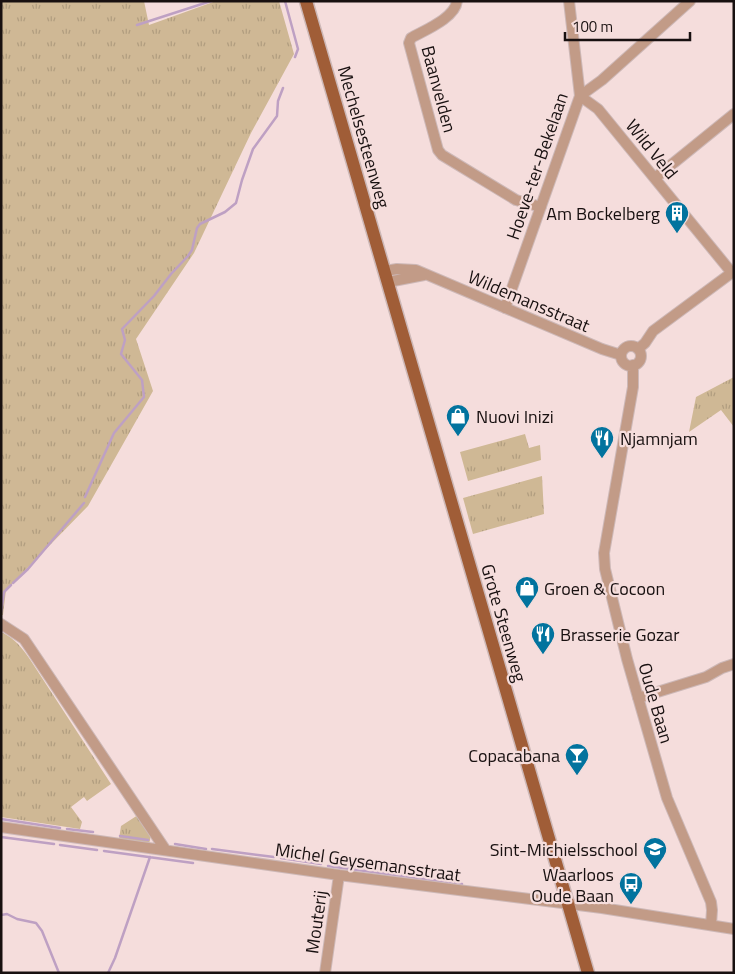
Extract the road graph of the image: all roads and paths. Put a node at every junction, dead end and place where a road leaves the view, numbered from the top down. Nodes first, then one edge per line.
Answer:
1 (306, 1) edge
2 (457, 1) edge
3 (569, 1) edge
4 (690, 1) edge
5 (580, 96) junction
6 (734, 114) edge
7 (654, 178) junction
8 (541, 208) junction
9 (733, 272) edge
10 (386, 277) junction
11 (505, 308) junction
12 (638, 349) junction
13 (621, 355) junction
14 (632, 365) junction
15 (1, 624) edge
16 (734, 664) edge
17 (638, 698) junction
18 (1, 827) edge
19 (165, 849) junction
20 (339, 875) junction
21 (568, 904) junction
22 (711, 925) junction
23 (734, 929) edge
24 (326, 973) edge
25 (588, 973) edge

1 - 10 main road, Mechelsesteenweg
2 - 8 street, Baanvelden
3 - 5 street, Hoeve-ter-Bekelaan
4 - 5 street
5 - 7 street, Wild Veld
5 - 8 street, Hoeve-ter-Bekelaan
6 - 7 street
7 - 9 street, Wild Veld
8 - 11 street, Hoeve-ter-Bekelaan
9 - 12 street
10 - 11 street, Wildemansstraat
10 - 21 main road, Grote Steenweg
11 - 13 street, Wildemansstraat
12 - 13 street
12 - 14 street
13 - 14 street, Wildemansstraat
14 - 17 street, Oude Baan
15 - 19 street
16 - 17 street
17 - 22 street, Oude Baan
18 - 19 street, Michel Geysemansstraat
19 - 20 street, Michel Geysemansstraat
20 - 21 street, Michel Geysemansstraat
20 - 24 street, Mouterij
21 - 22 street, Michel Geysemansstraat
21 - 25 main road, Grote Steenweg
22 - 23 street, Michel Geysemansstraat

